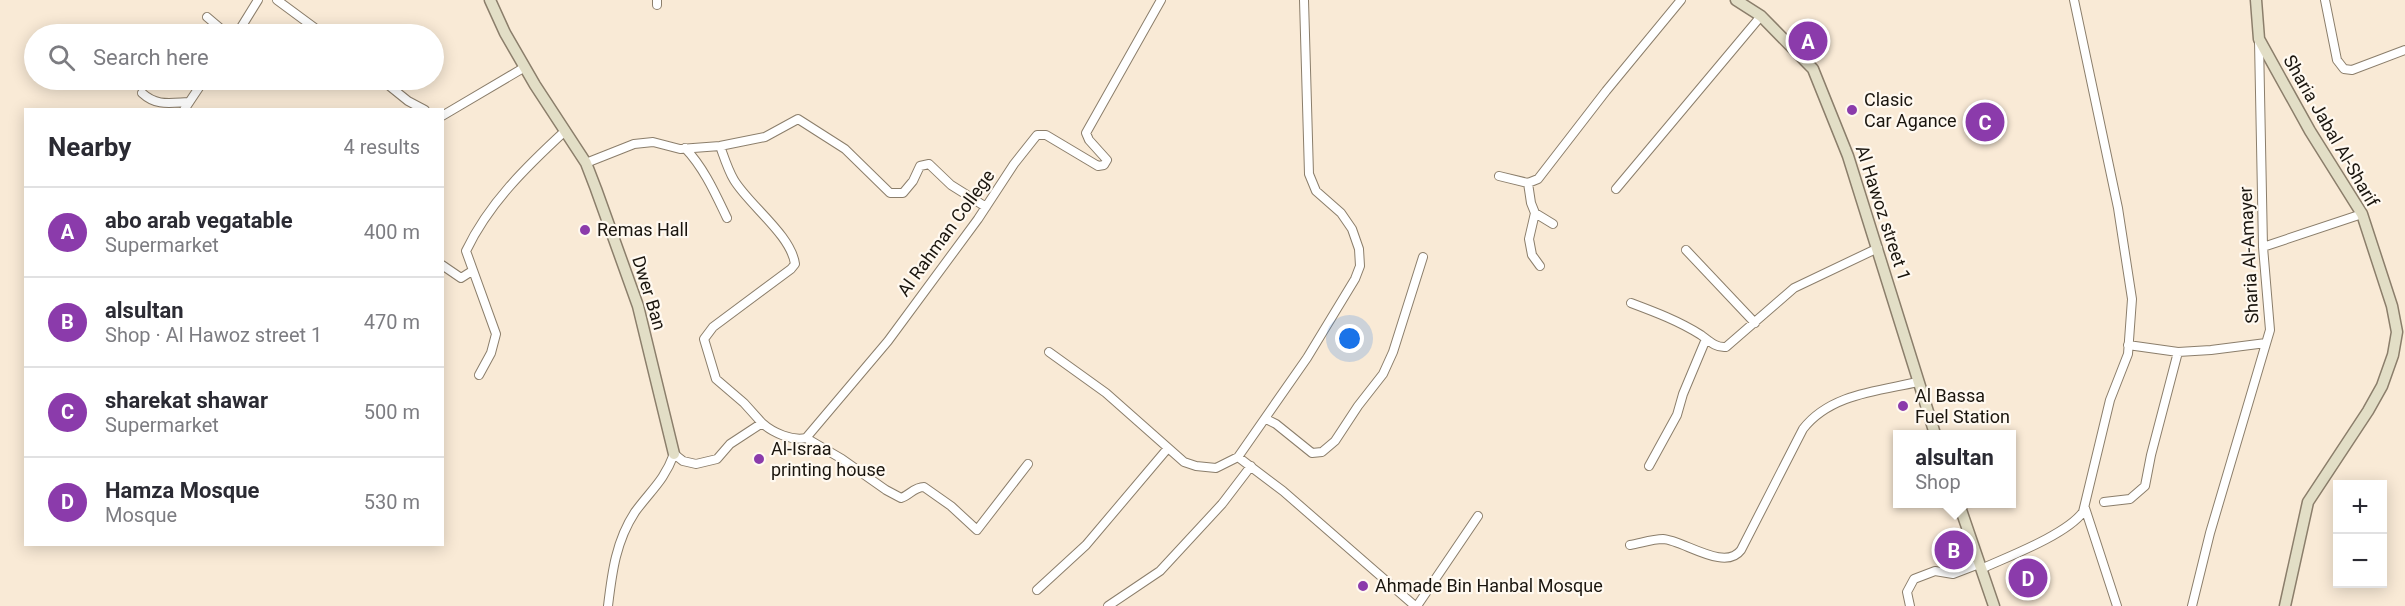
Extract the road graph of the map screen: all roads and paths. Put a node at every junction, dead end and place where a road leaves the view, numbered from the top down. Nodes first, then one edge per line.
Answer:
1 (258, 0) edge
2 (277, 0) edge
3 (490, 0) edge
4 (1161, 0) edge
5 (1305, 0) edge
6 (1681, 0) edge
7 (1736, 0) edge
8 (2074, 0) edge
9 (2256, 0) edge
10 (2325, 0) edge
11 (1761, 16) junction
12 (207, 17) dead end
13 (215, 24) edge
14 (243, 24) edge
15 (309, 24) edge
16 (2259, 39) junction
17 (2405, 50) edge
18 (525, 67) junction
19 (197, 90) edge
20 (394, 90) edge
21 (142, 93) dead end
22 (408, 101) junction
23 (186, 106) edge
24 (403, 108) edge
25 (421, 108) edge
26 (444, 115) edge
27 (565, 131) junction
28 (720, 146) junction
29 (685, 148) junction
30 (586, 163) junction
31 (1499, 176) dead end
32 (1528, 183) junction
33 (1616, 189) dead end
34 (986, 207) junction
35 (1535, 213) junction
36 (2362, 214) junction
37 (727, 218) dead end
38 (1552, 224) dead end
39 (2263, 247) junction
40 (1878, 248) junction
41 (1686, 250) dead end
42 (1423, 257) dead end
43 (444, 266) edge
44 (1540, 266) dead end
45 (472, 271) junction
46 (1631, 303) dead end
47 (1755, 323) junction
48 (2401, 331) edge
49 (1706, 339) junction
50 (2266, 343) junction
51 (2128, 345) junction
52 (1048, 352) dead end
53 (2178, 352) junction
54 (478, 375) dead end
55 (1918, 382) junction
56 (1266, 419) junction
57 (762, 423) junction
58 (1933, 430) edge
59 (806, 438) junction
60 (1168, 448) junction
61 (674, 454) junction
62 (1238, 456) junction
63 (1028, 464) dead end
64 (1251, 466) junction
65 (1649, 466) dead end
66 (2104, 502) dead end
67 (1960, 508) edge
68 (2085, 508) junction
69 (1478, 516) dead end
70 (1630, 545) dead end
71 (1980, 567) junction
72 (1037, 590) dead end
73 (608, 606) edge
74 (1108, 606) edge
75 (1416, 606) edge
76 (1910, 606) edge
77 (1994, 606) edge
78 (2117, 606) edge
79 (2192, 606) edge
80 (2285, 606) edge

1 - 14 street
2 - 15 street
3 - 18 street, Dwer Ban
4 - 34 street, Al Rahman College
5 - 56 street
6 - 32 street
7 - 11 street, Al Hawoz street 1
8 - 51 street
9 - 16 street, Sharia Al-Amayer
10 - 17 street
11 - 33 street
11 - 40 street, Al Hawoz street 1
12 - 13 street
16 - 36 street, Sharia Jabal Al-Sharif
16 - 39 street, Sharia Al-Amayer
18 - 26 street
18 - 27 street, Dwer Ban
19 - 23 street
20 - 22 street
21 - 23 street
22 - 24 street
22 - 25 street
27 - 30 street, Dwer Ban
27 - 45 street
28 - 29 street
28 - 34 street
28 - 57 street
29 - 30 street
29 - 37 street
30 - 61 street, Dwer Ban
31 - 32 street
32 - 35 street
34 - 59 street, Al Rahman College
35 - 38 street
35 - 44 street
36 - 39 street
36 - 48 street, Sharia Jabal Al-Sharif
39 - 50 street, Sharia Al-Amayer
40 - 47 street
40 - 55 street, Al Hawoz street 1
41 - 47 street
42 - 56 street
43 - 45 street
45 - 54 street
46 - 49 street
47 - 49 street
48 - 80 street, Sharia Jabal Al-Sharif
49 - 65 street
50 - 53 street
50 - 79 street, Sharia Al-Amayer
51 - 53 street
51 - 68 street
52 - 60 street
53 - 66 street
55 - 58 street, Al Hawoz street 1
55 - 70 street
56 - 62 street
57 - 59 street
57 - 61 street
59 - 63 street
60 - 62 street
60 - 72 street
61 - 73 street
62 - 64 street
64 - 74 street
64 - 75 street
67 - 71 street
68 - 71 street
68 - 78 street
69 - 75 street
71 - 76 street
71 - 77 street

